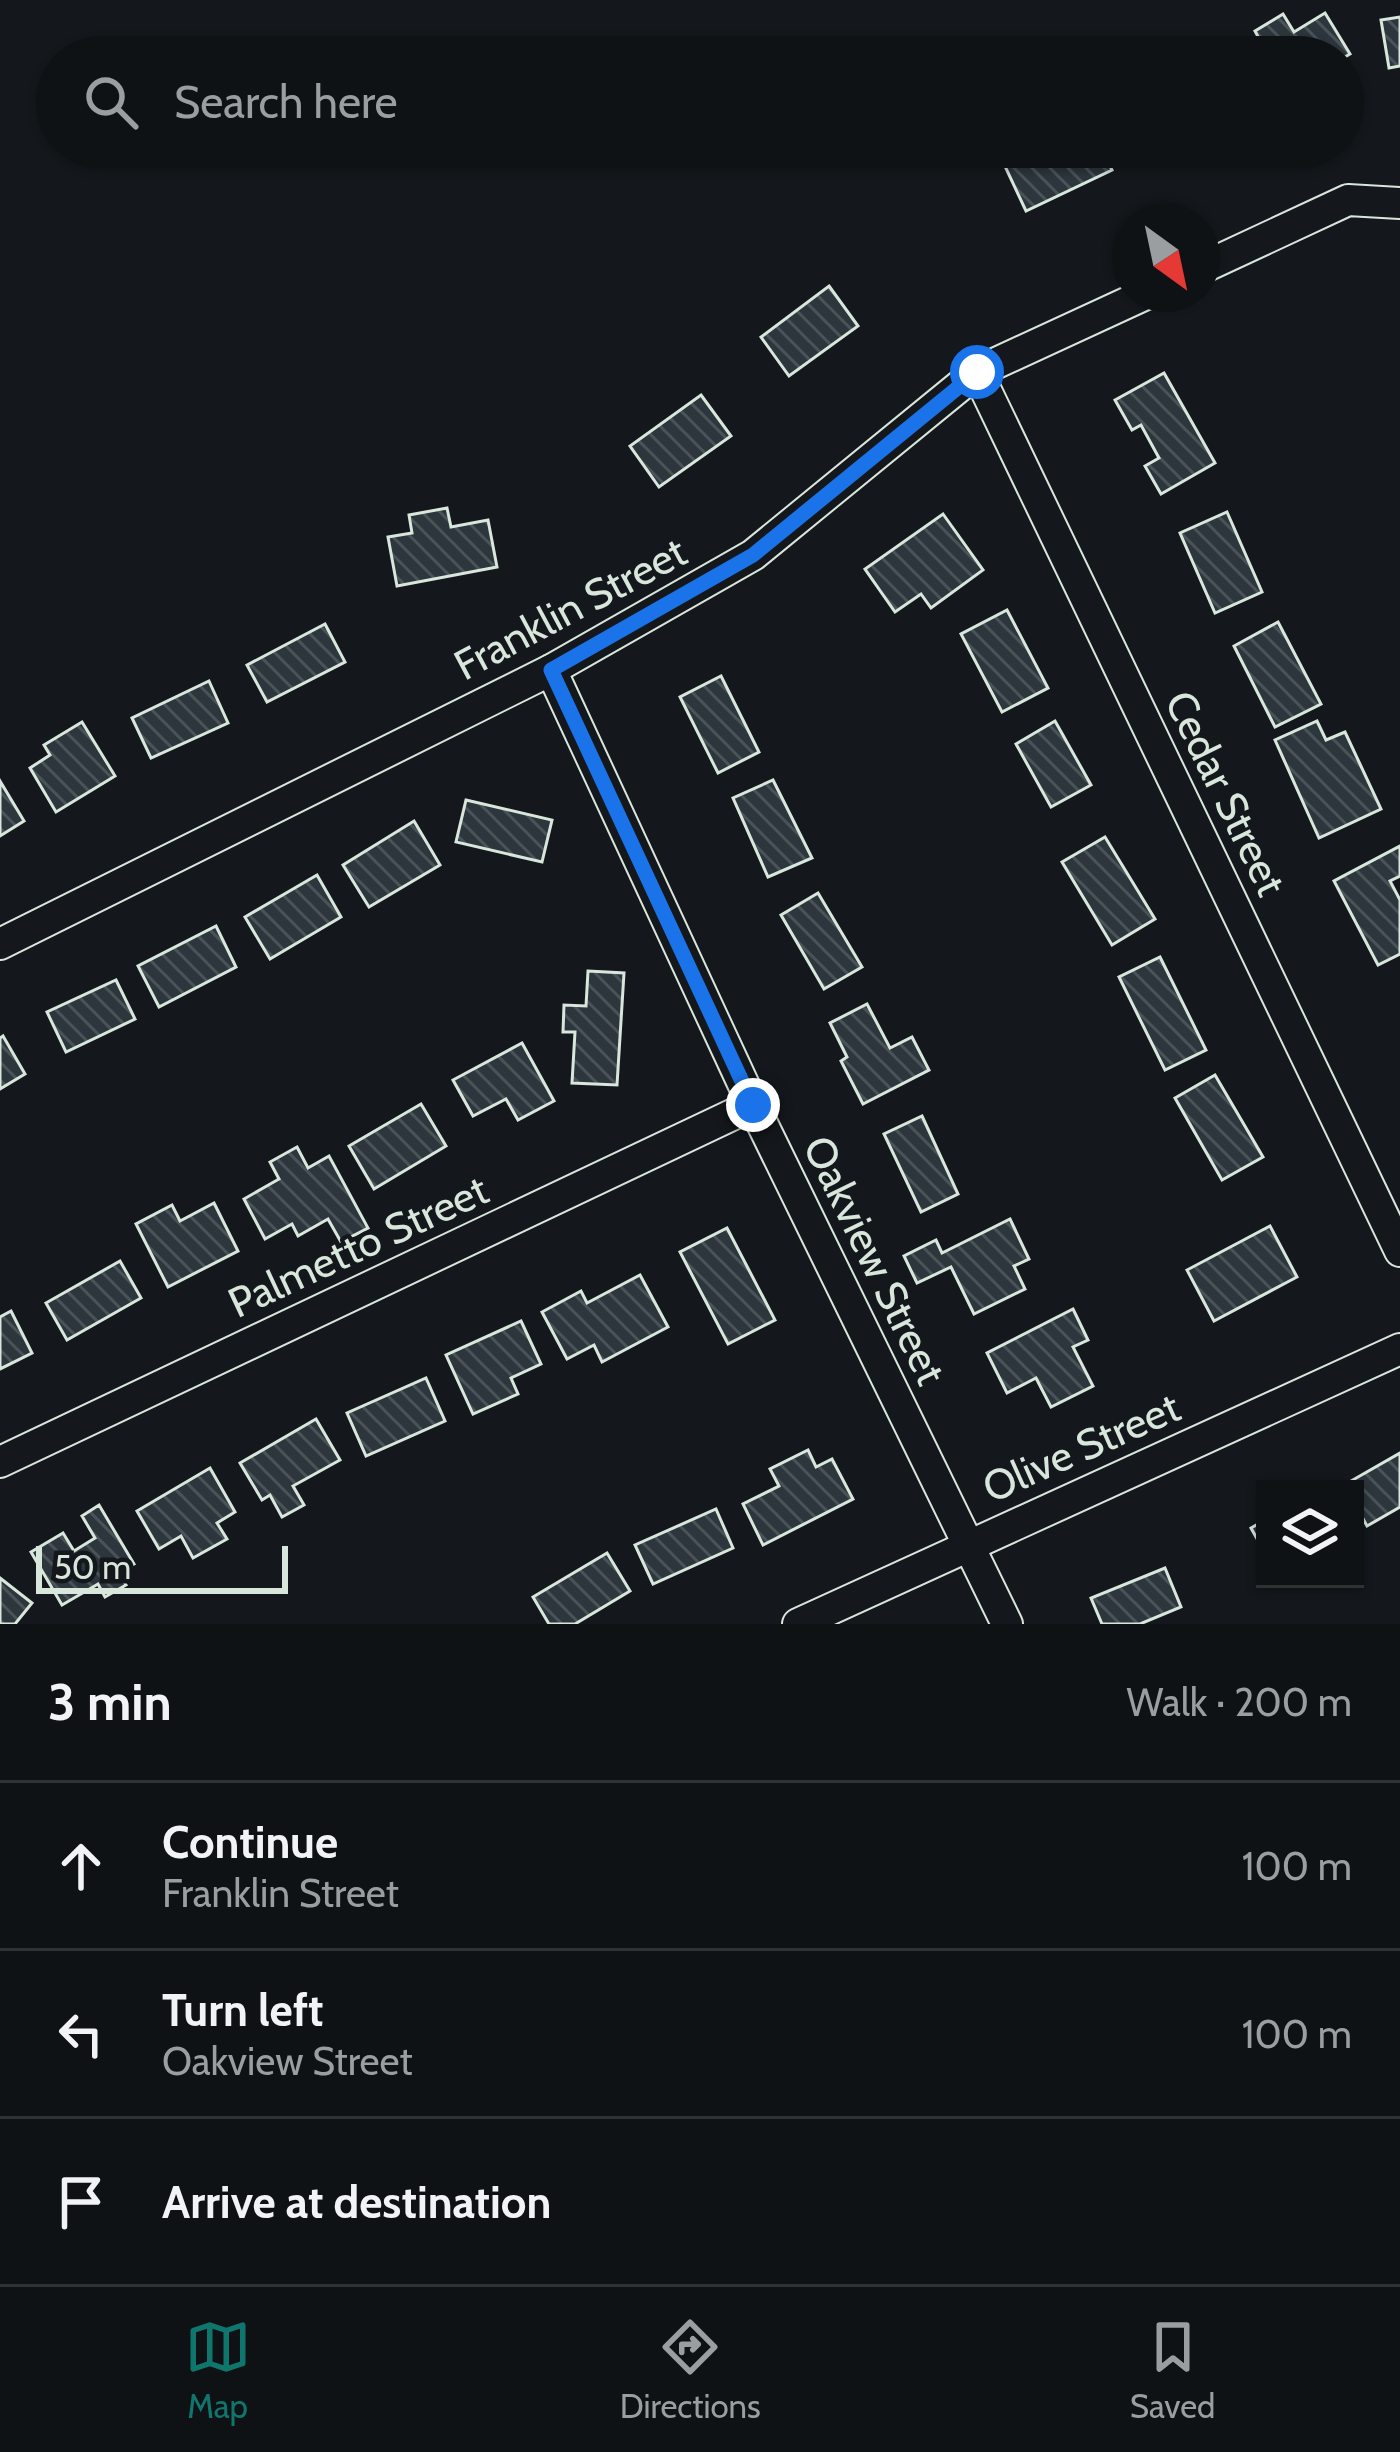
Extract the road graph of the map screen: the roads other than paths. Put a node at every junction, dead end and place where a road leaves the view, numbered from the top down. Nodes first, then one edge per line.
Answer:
1 (1399, 203) edge
2 (1220, 260) edge
3 (1112, 310) edge
4 (977, 372) junction
5 (551, 670) junction
6 (0, 944) edge
7 (753, 1105) junction
8 (1400, 1251) edge
9 (1400, 1348) edge
10 (0, 1462) edge
11 (968, 1544) junction
12 (798, 1624) edge
13 (1007, 1624) edge

1 - 2 street
3 - 4 street, Franklin Street
4 - 5 street, Franklin Street
4 - 8 street, Cedar Street
5 - 6 street, Franklin Street
5 - 7 street, Oakview Street
7 - 10 street, Palmetto Street
7 - 11 street, Oakview Street
9 - 11 street, Olive Street
11 - 12 street, Olive Street
11 - 13 street, Oakview Street

